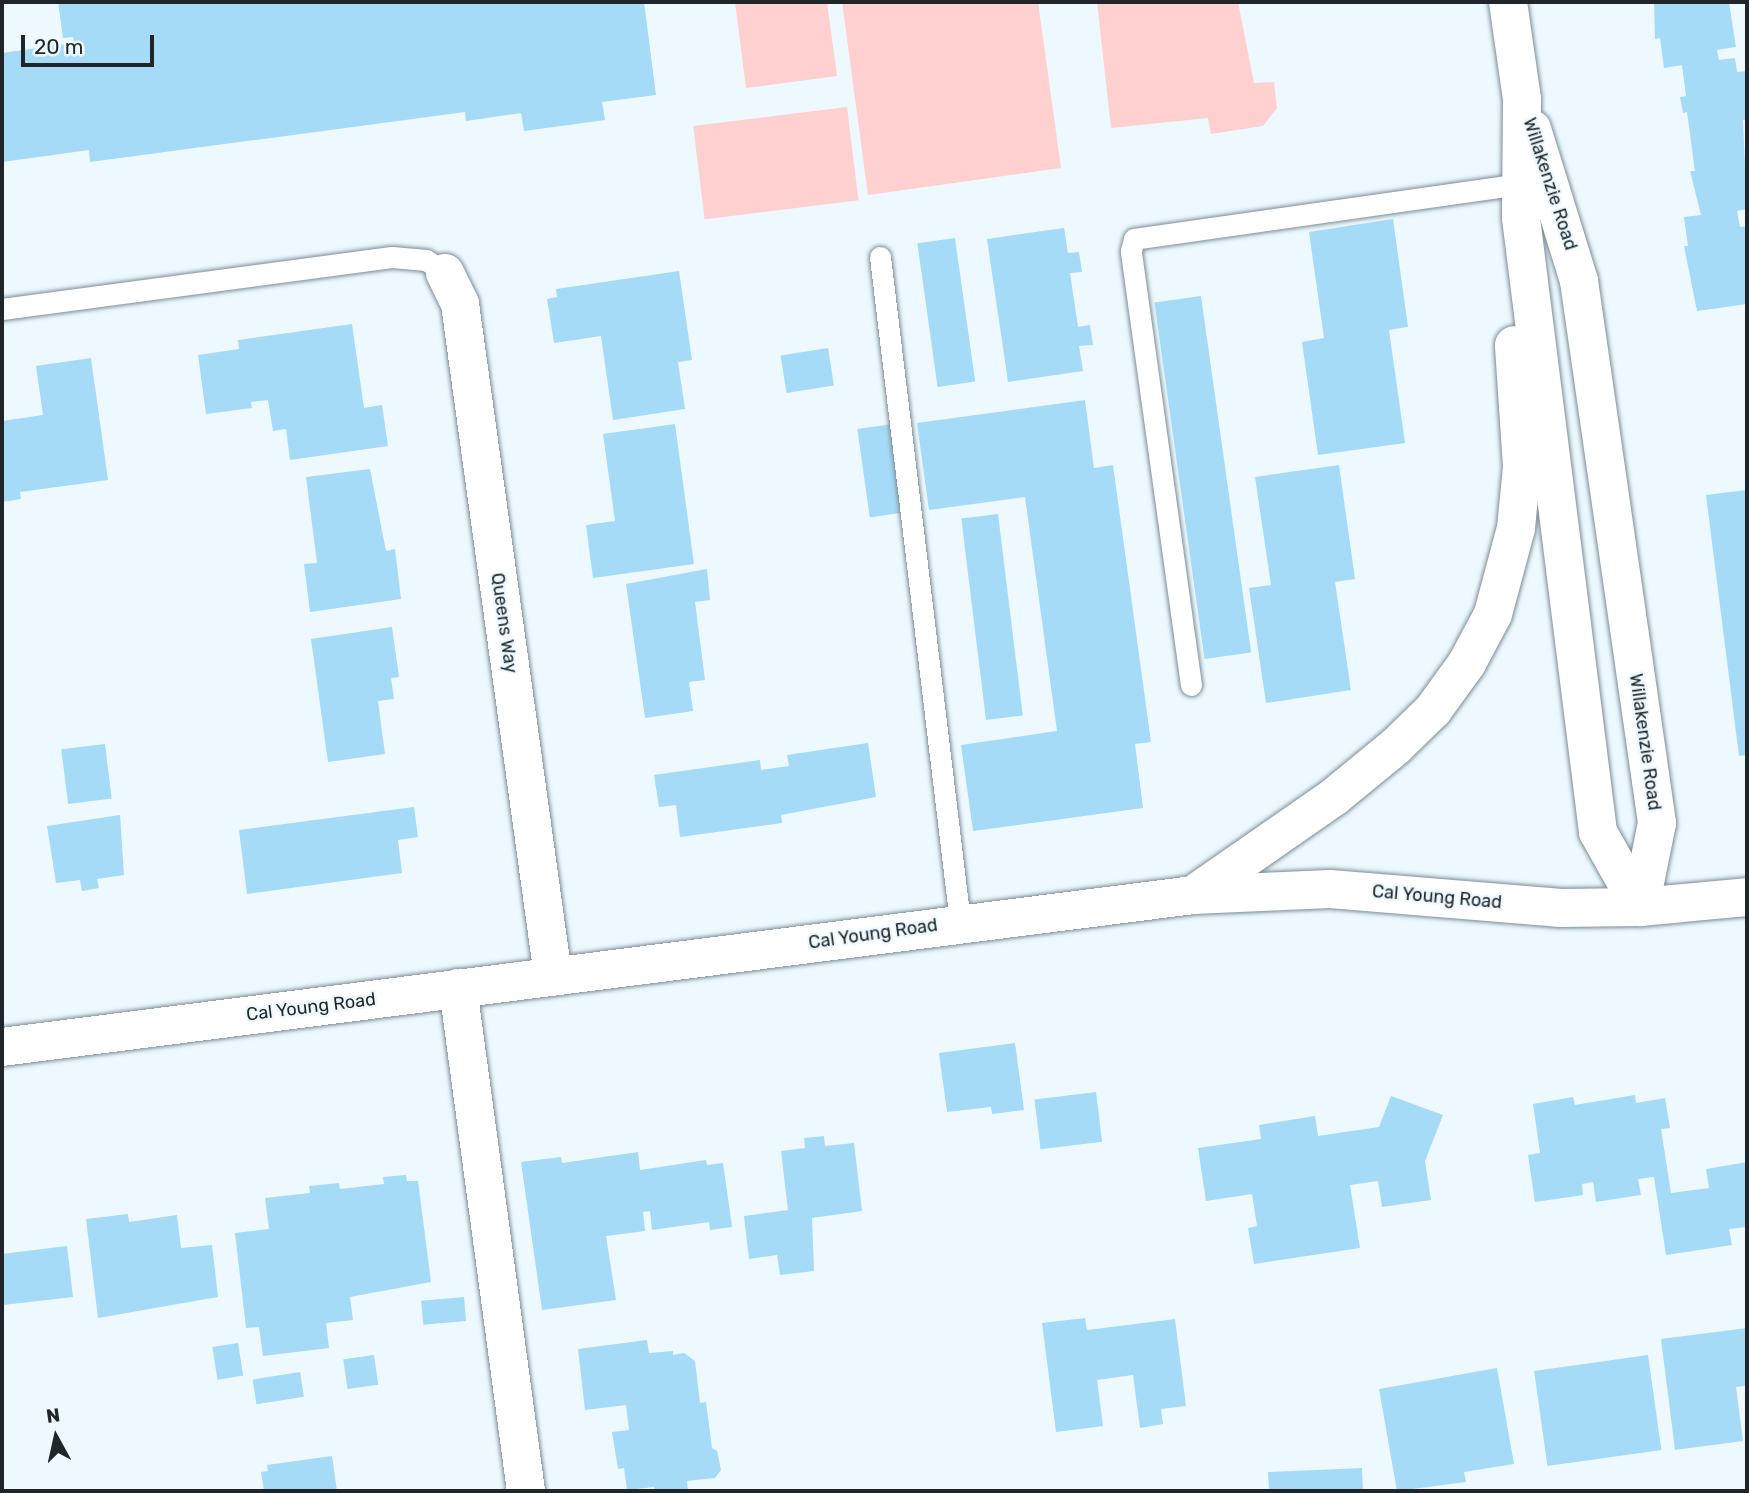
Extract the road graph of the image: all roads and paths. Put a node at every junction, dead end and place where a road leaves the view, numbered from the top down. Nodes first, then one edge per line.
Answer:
1 (1508, 2) edge
2 (1522, 99) junction
3 (1521, 201) junction
4 (880, 257) dead end
5 (445, 273) joint
6 (2, 309) edge
7 (1191, 685) dead end
8 (1192, 895) junction
9 (1747, 897) edge
10 (1640, 907) junction
11 (960, 922) junction
12 (553, 976) junction
13 (457, 988) junction
14 (2, 1047) edge
15 (526, 1491) edge

1 - 2 street, Willakenzie Road
2 - 3 street, Willakenzie Road
2 - 10 street, Willakenzie Road
3 - 7 lane
3 - 8 street
3 - 10 street, Willakenzie Road
4 - 11 lane
5 - 6 lane
5 - 12 street, Queens Way
8 - 10 street, Cal Young Road
8 - 11 street, Cal Young Road
9 - 10 street, Cal Young Road
11 - 12 street, Cal Young Road
12 - 13 street, Cal Young Road
13 - 14 street, Cal Young Road
13 - 15 street

